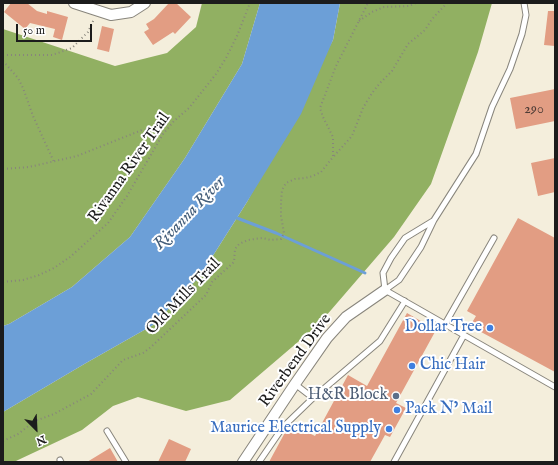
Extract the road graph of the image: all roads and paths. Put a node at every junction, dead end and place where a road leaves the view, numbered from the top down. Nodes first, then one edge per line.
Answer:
1 (74, 3) edge
2 (145, 3) edge
3 (250, 3) edge
4 (368, 3) edge
5 (416, 3) edge
6 (447, 3) edge
7 (524, 3) edge
8 (98, 11) junction
9 (358, 22) junction
10 (3, 55) edge
11 (3, 61) edge
12 (163, 134) junction
13 (333, 157) junction
14 (54, 162) junction
15 (3, 169) edge
16 (434, 220) junction
17 (494, 238) dead end
18 (3, 282) edge
19 (385, 290) junction
20 (405, 301) junction
21 (445, 324) junction
22 (464, 335) junction
23 (295, 384) junction
24 (555, 387) edge
25 (313, 398) junction
26 (107, 431) dead end
27 (3, 441) edge
28 (126, 462) edge
29 (243, 462) edge
30 (259, 462) edge
31 (394, 462) edge

1 - 8 street
2 - 8 street
3 - 12 path, Rivanna River Trail
4 - 9 path
5 - 9 path
6 - 13 path, Old Mills Trail
7 - 16 lane
8 - 10 path
9 - 13 path
11 - 14 path
12 - 14 path
12 - 18 path, Rivanna River Trail
13 - 27 path, Old Mills Trail
14 - 15 path
16 - 19 lane
16 - 19 lane
17 - 21 lane
19 - 20 lane
19 - 23 street, Riverbend Drive
20 - 21 lane
20 - 25 lane
21 - 22 lane
22 - 24 lane
22 - 31 lane
23 - 25 lane
23 - 29 street, Riverbend Drive
25 - 30 lane
26 - 28 lane

